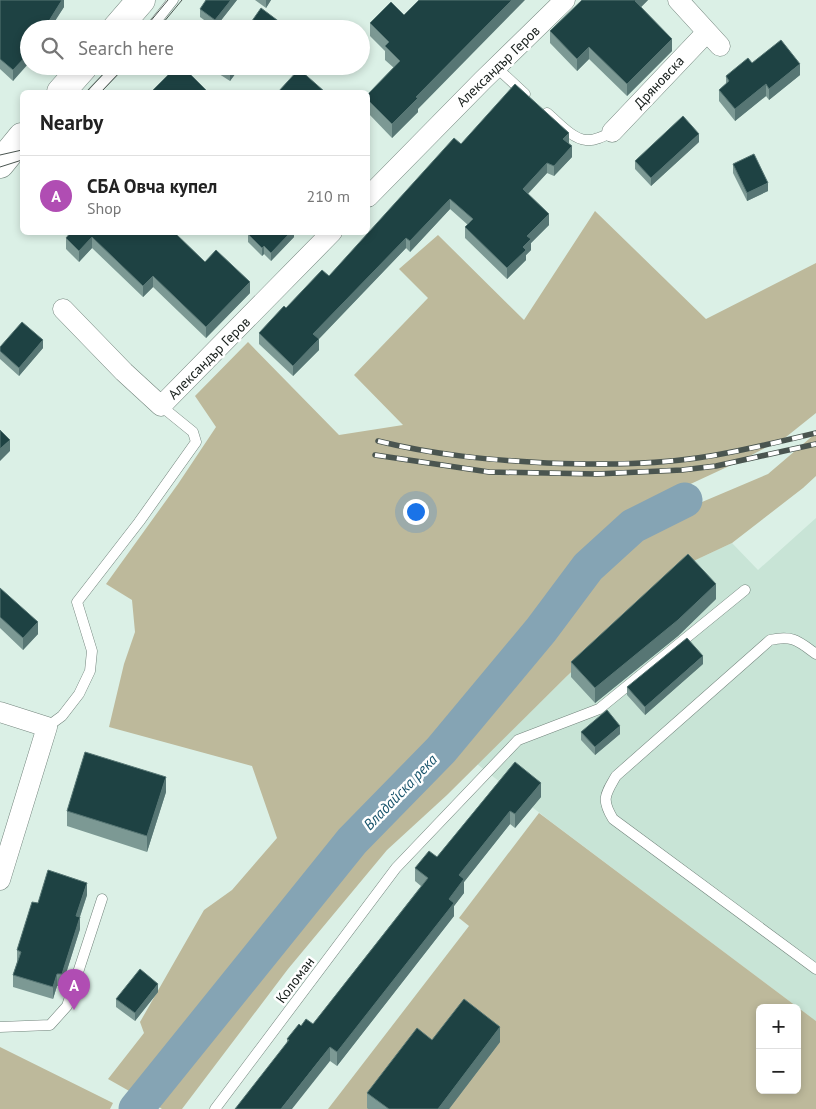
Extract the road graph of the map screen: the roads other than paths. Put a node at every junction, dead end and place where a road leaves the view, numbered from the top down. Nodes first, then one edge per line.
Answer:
1 (141, 0) edge
2 (173, 0) edge
3 (566, 0) edge
4 (678, 0) edge
5 (124, 20) edge
6 (157, 20) edge
7 (496, 67) junction
8 (76, 75) edge
9 (110, 75) edge
10 (62, 90) edge
11 (96, 90) edge
12 (20, 131) edge
13 (612, 132) joint
14 (20, 138) edge
15 (6, 153) edge
16 (370, 195) edge
17 (329, 235) edge
18 (63, 309) dead end
19 (161, 406) junction
20 (746, 590) dead end
21 (816, 654) edge
22 (0, 712) edge
23 (47, 727) junction
24 (0, 880) edge
25 (102, 899) dead end
26 (816, 969) edge
27 (0, 1027) edge
28 (215, 1109) edge

1 - 5 main road
2 - 6 lane
3 - 7 street, Александър Геров
4 - 13 street, Дряновска
7 - 13 lane
7 - 16 street, Александър Геров
8 - 10 main road
9 - 11 lane
12 - 15 main road
14 - 15 main road
17 - 19 street, Александър Геров
18 - 19 street, Александър Геров
19 - 23 lane
20 - 28 lane, Коломан
21 - 26 lane
22 - 23 street
23 - 24 street
25 - 27 lane

